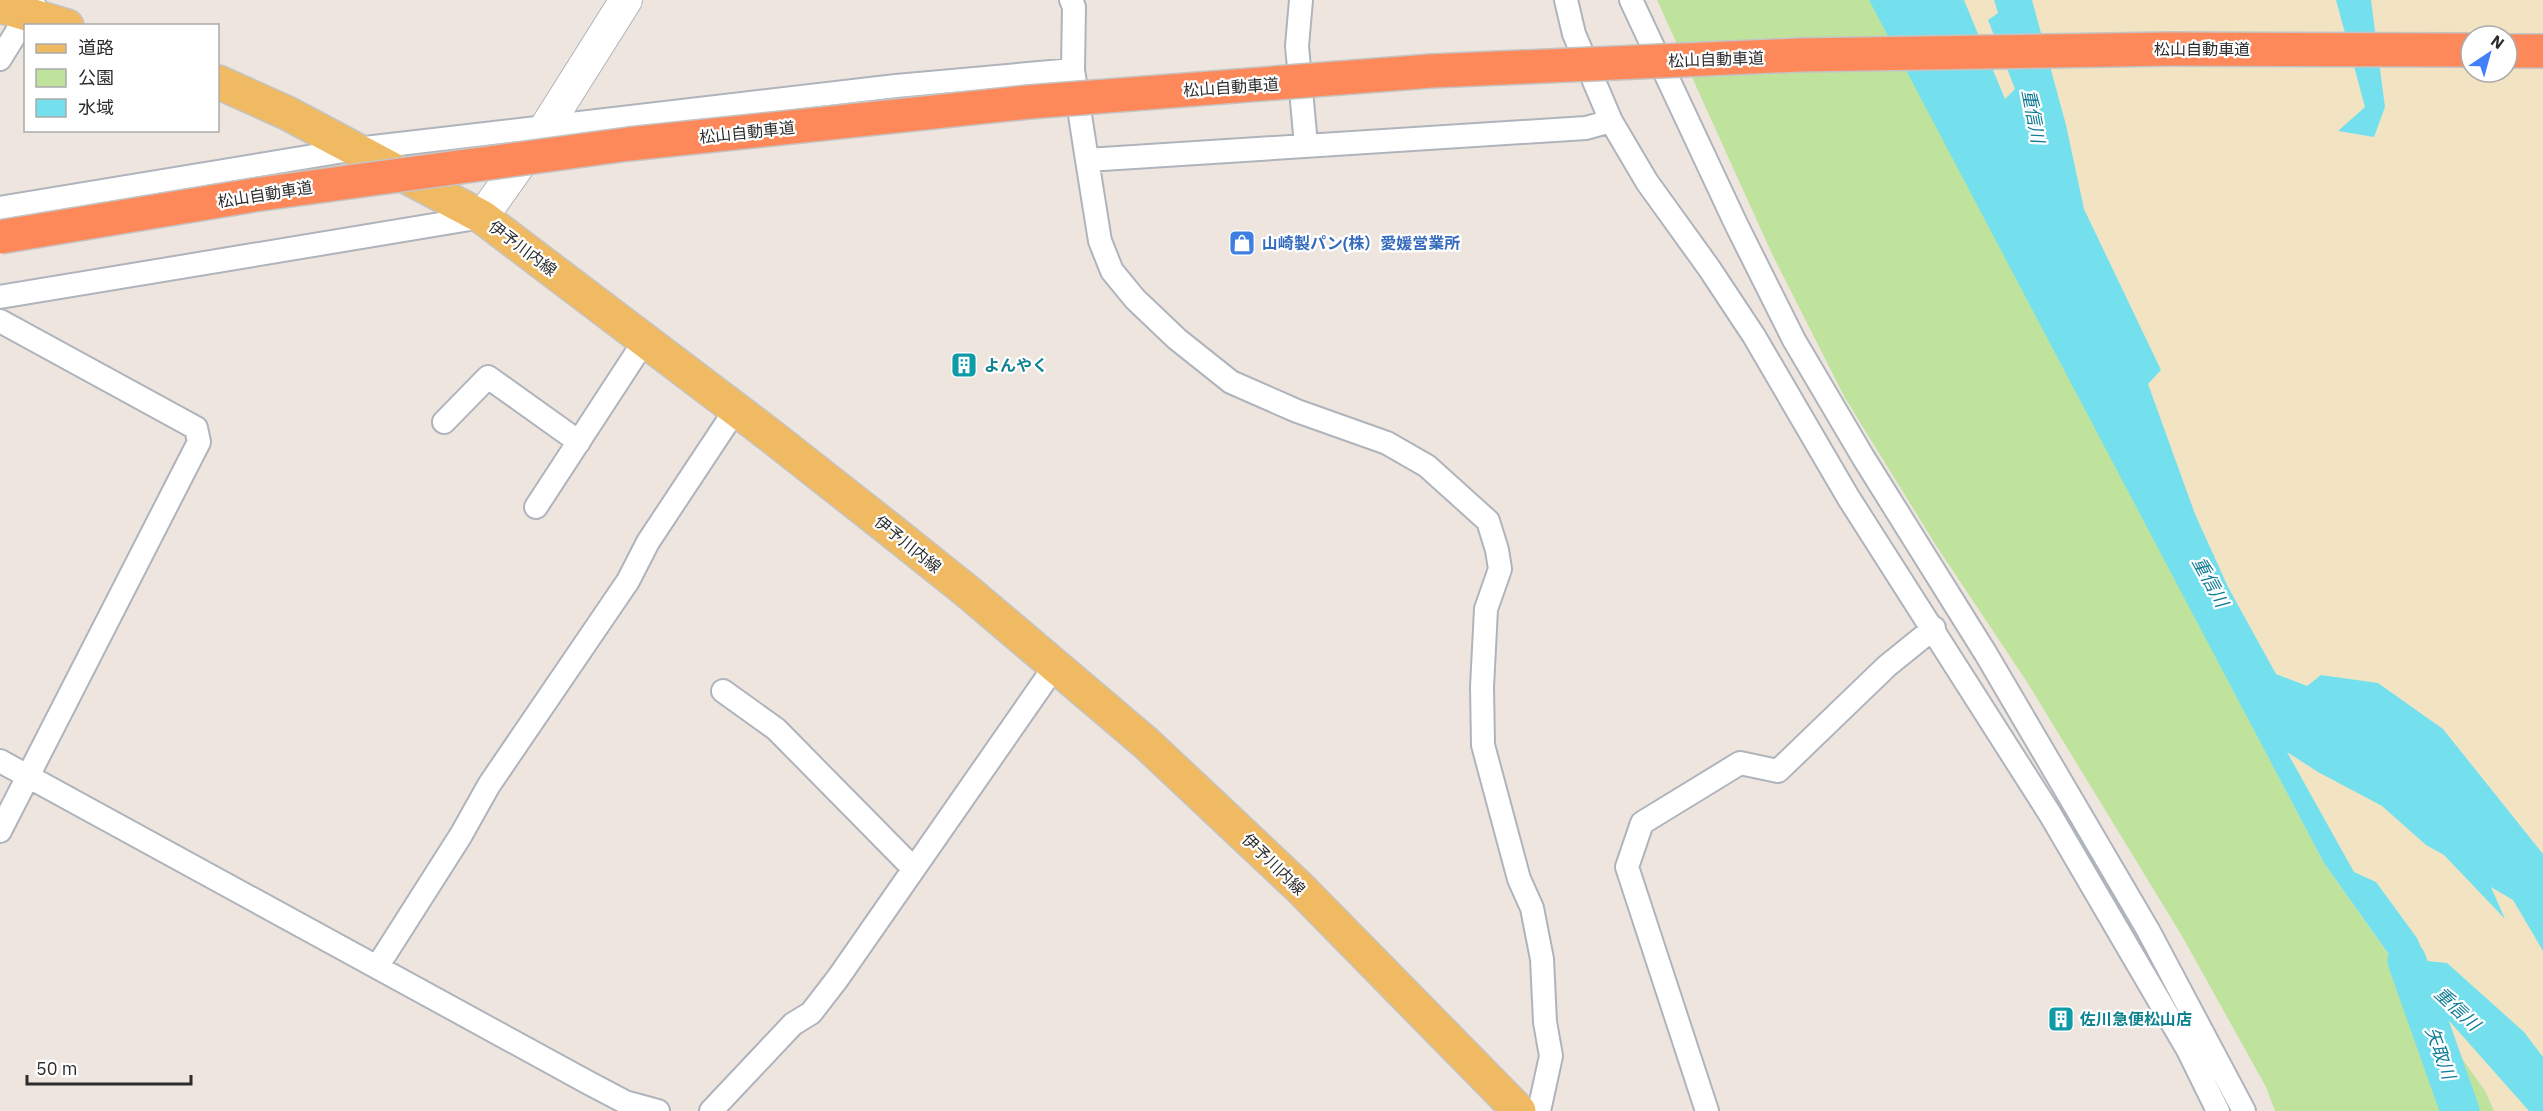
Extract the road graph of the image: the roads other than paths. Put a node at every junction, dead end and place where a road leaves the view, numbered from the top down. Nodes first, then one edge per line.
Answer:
1 (626, 0) edge
2 (1071, 0) edge
3 (1301, 0) edge
4 (1566, 0) edge
5 (1631, 0) edge
6 (22, 6) edge
7 (62, 24) edge
8 (2459, 50) edge
9 (2519, 51) edge
10 (2543, 51) edge
11 (0, 59) edge
12 (1073, 70) junction
13 (219, 82) edge
14 (1611, 121) junction
15 (546, 127) junction
16 (1306, 145) junction
17 (356, 149) junction
18 (1087, 160) junction
19 (0, 208) edge
20 (482, 218) junction
21 (0, 237) edge
22 (0, 297) edge
23 (0, 321) edge
24 (645, 340) junction
25 (736, 409) junction
26 (444, 422) dead end
27 (579, 442) junction
28 (536, 507) dead end
29 (1934, 628) junction
30 (1055, 666) junction
31 (723, 691) dead end
32 (0, 761) edge
33 (29, 777) junction
34 (0, 831) edge
35 (913, 868) junction
36 (377, 967) junction
37 (658, 1111) edge
38 (711, 1111) edge
39 (1519, 1111) edge
40 (1539, 1111) edge
41 (1707, 1111) edge
42 (2218, 1111) edge
43 (2244, 1111) edge

1 - 15 street
2 - 12 street
3 - 16 street
4 - 14 street
5 - 43 street
6 - 7 main road
6 - 11 street
8 - 21 highway, 松山自動車道, bridge
9 - 10 highway
12 - 15 street
12 - 18 street
13 - 17 main road, 伊予川内線
14 - 16 street
14 - 29 street
15 - 17 street
15 - 20 street
16 - 18 street
17 - 19 street
17 - 20 main road, 伊予川内線
18 - 40 street
20 - 22 street
20 - 24 main road, 伊予川内線
23 - 33 street
24 - 25 main road, 伊予川内線
24 - 27 street
25 - 30 main road, 伊予川内線
25 - 36 street
26 - 27 street
27 - 28 street
29 - 41 street
29 - 42 street
30 - 35 street
30 - 39 main road, 伊予川内線
31 - 35 street
32 - 33 street
33 - 34 street
33 - 36 street
35 - 38 street
36 - 37 street

